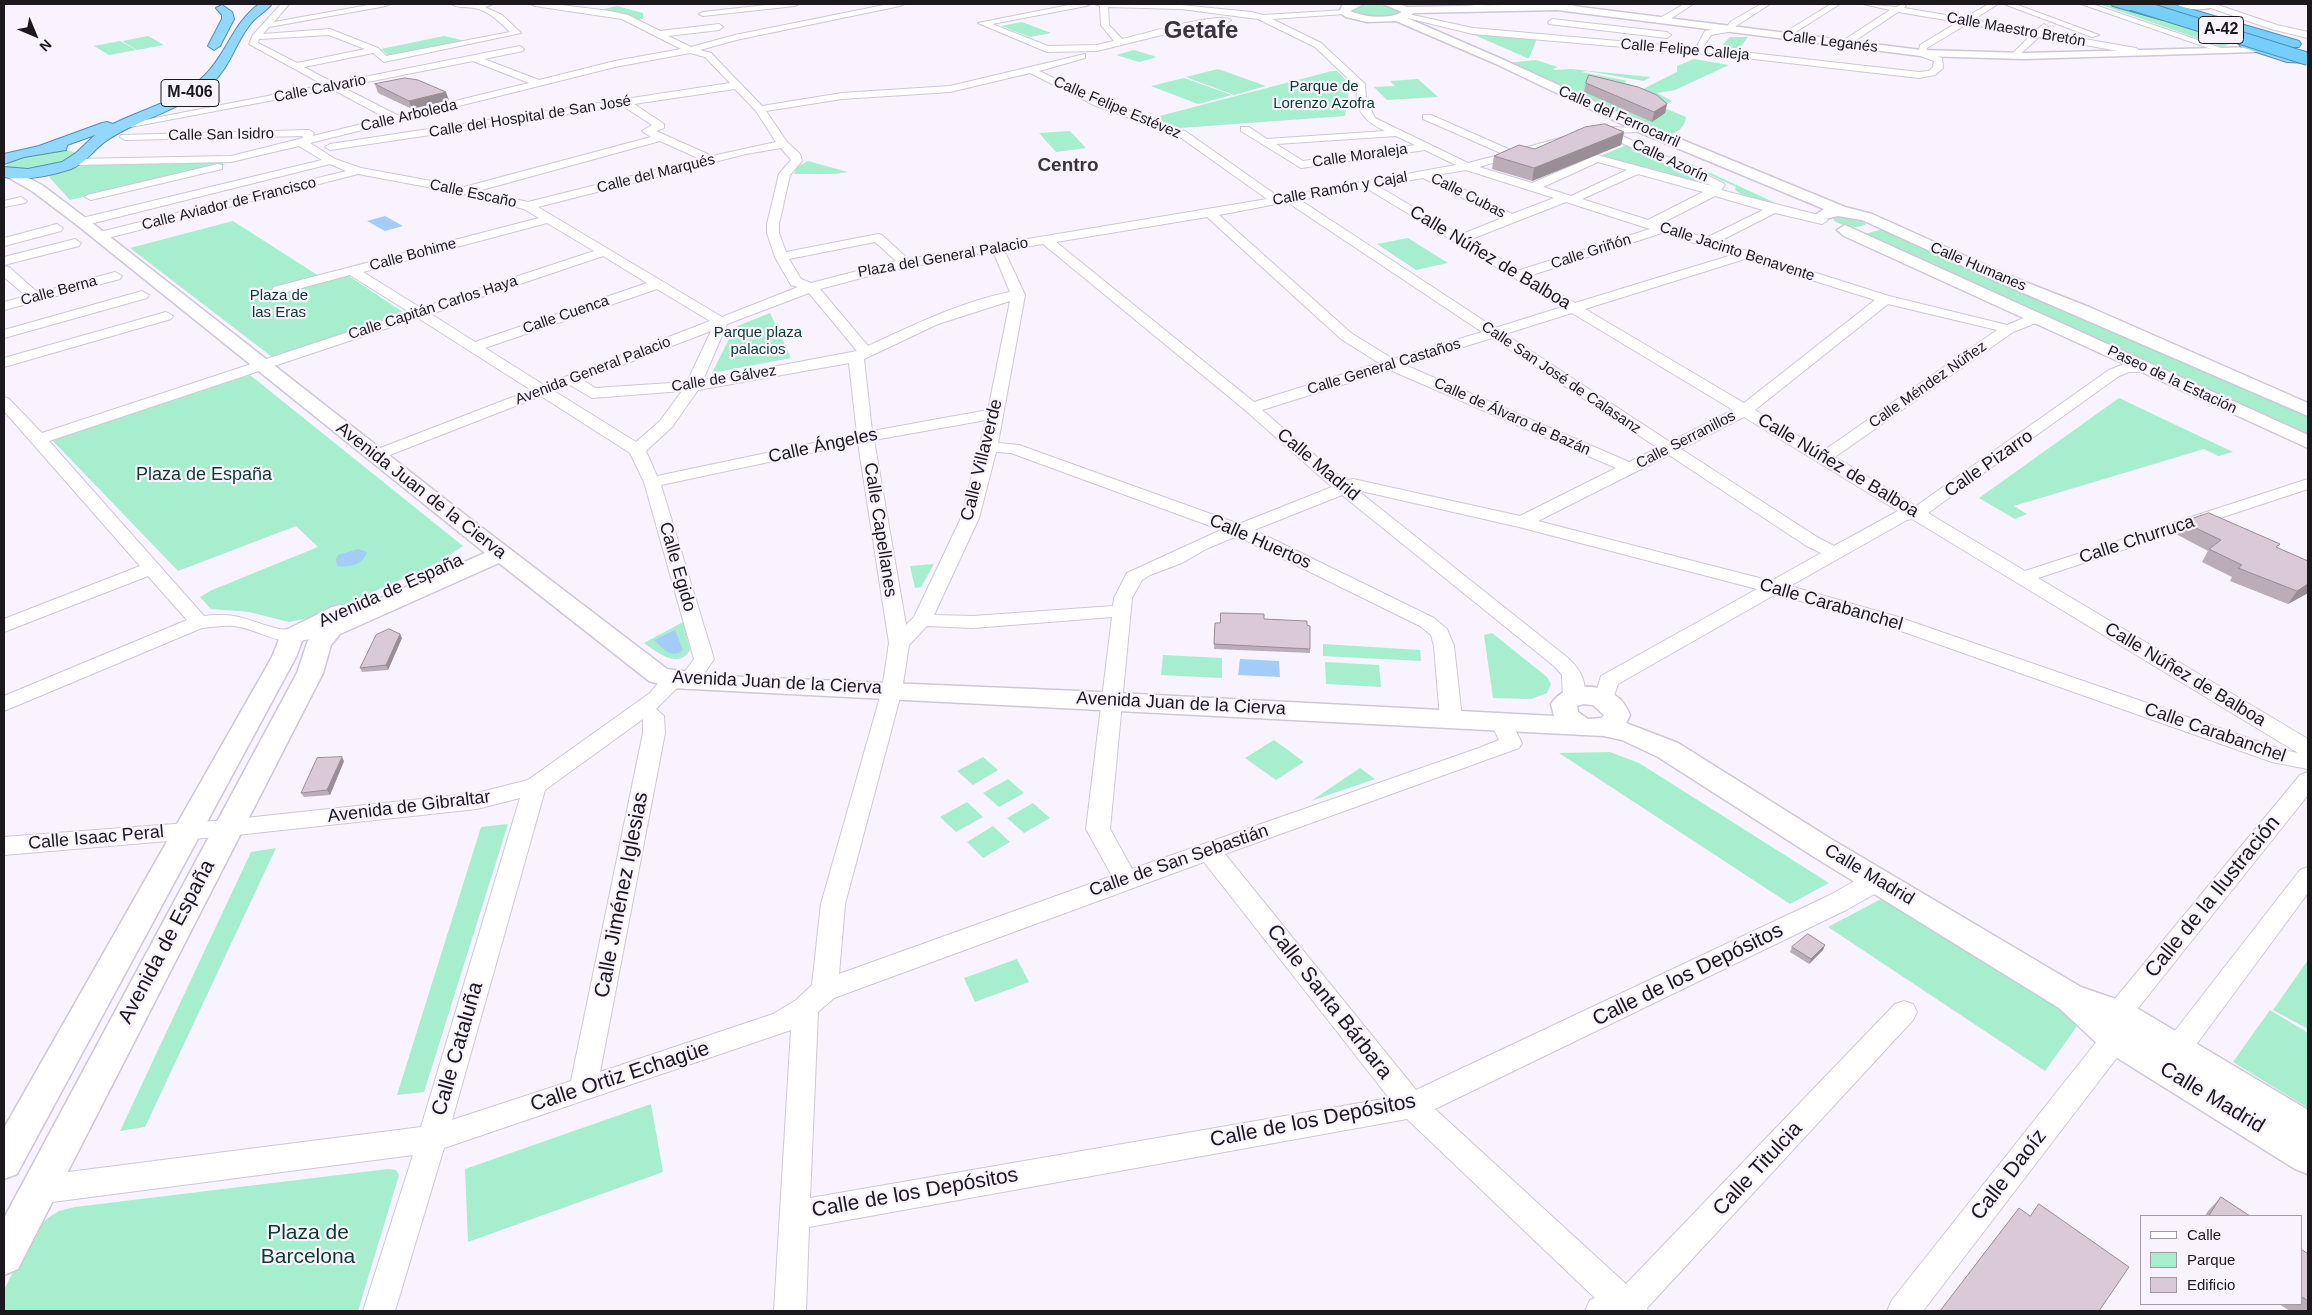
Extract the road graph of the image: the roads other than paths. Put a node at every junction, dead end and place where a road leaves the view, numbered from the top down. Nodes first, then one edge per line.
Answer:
1 (268, 4) edge
2 (285, 4) edge
3 (386, 4) edge
4 (456, 4) edge
5 (489, 4) edge
6 (535, 4) edge
7 (551, 4) edge
8 (737, 4) edge
9 (862, 4) edge
10 (900, 4) edge
11 (1086, 4) edge
12 (1102, 4) edge
13 (1201, 4) edge
14 (1388, 4) edge
15 (1471, 4) edge
16 (1542, 4) edge
17 (1575, 4) edge
18 (1689, 4) edge
19 (1766, 4) edge
20 (1867, 4) edge
21 (1906, 4) edge
22 (1994, 4) edge
23 (2008, 4) edge
24 (2085, 4) edge
25 (2132, 4) edge
26 (2148, 4) edge
27 (2162, 4) edge
28 (2181, 4) edge
29 (2212, 4) edge
30 (1812, 5) dead end
31 (219, 6) edge
32 (477, 6) junction
33 (802, 6) edge
34 (1350, 6) edge
35 (1832, 6) edge
36 (612, 7) edge
37 (1181, 7) junction
38 (1557, 7) junction
39 (1488, 8) junction
40 (875, 9) junction
41 (1895, 9) junction
42 (2119, 9) edge
43 (731, 12) junction
44 (1399, 16) junction
45 (2093, 16) dead end
46 (1261, 17) junction
47 (2074, 17) dead end
48 (831, 18) junction
49 (2245, 18) junction
50 (2051, 19) junction
51 (1663, 20) junction
52 (1962, 21) junction
53 (1552, 22) junction
54 (720, 24) junction
55 (265, 26) junction
56 (1728, 29) junction
57 (660, 34) junction
58 (2036, 34) junction
59 (1676, 35) dead end
60 (2308, 35) edge
61 (1783, 36) junction
62 (2270, 36) junction
63 (1549, 38) junction
64 (489, 39) junction
65 (731, 39) junction
66 (254, 40) junction
67 (1120, 42) junction
68 (1837, 44) junction
69 (2295, 44) junction
70 (2250, 47) junction
71 (2308, 47) edge
72 (1097, 48) junction
73 (376, 50) junction
74 (690, 50) junction
75 (1704, 51) junction
76 (2136, 51) junction
77 (2226, 51) junction
78 (1921, 53) junction
79 (2151, 53) junction
80 (2268, 53) junction
81 (2308, 53) edge
82 (708, 56) junction
83 (2015, 56) junction
84 (208, 57) dead end
85 (474, 58) junction
86 (2287, 58) junction
87 (384, 59) junction
88 (2308, 59) edge
89 (1939, 60) junction
90 (2308, 65) edge
91 (297, 66) junction
92 (199, 70) dead end
93 (1030, 70) junction
94 (401, 73) junction
95 (540, 84) junction
96 (739, 85) junction
97 (333, 87) junction
98 (624, 102) junction
99 (760, 109) junction
100 (1427, 117) dead end
101 (396, 120) junction
102 (119, 128) junction
103 (1245, 129) dead end
104 (1606, 129) junction
105 (1632, 130) junction
106 (1398, 133) junction
107 (333, 134) joint
108 (658, 138) junction
109 (307, 142) junction
110 (1264, 142) junction
111 (784, 144) junction
112 (1426, 147) junction
113 (44, 148) junction
114 (1512, 154) junction
115 (82, 156) junction
116 (711, 160) junction
117 (230, 161) junction
118 (331, 161) junction
119 (1468, 167) junction
120 (56, 168) junction
121 (6, 170) edge
122 (1637, 170) junction
123 (358, 171) junction
124 (1424, 174) junction
125 (1367, 184) junction
126 (37, 188) junction
127 (1531, 188) junction
128 (465, 191) junction
129 (1715, 191) junction
130 (90, 197) dead end
131 (1568, 199) junction
132 (21, 200) dead end
133 (1283, 200) junction
134 (4, 204) edge
135 (528, 206) junction
136 (1773, 209) junction
137 (1843, 212) junction
138 (1210, 213) junction
139 (1822, 218) junction
140 (547, 219) junction
141 (1512, 219) junction
142 (82, 222) junction
143 (1874, 222) junction
144 (1650, 224) junction
145 (57, 228) dead end
146 (1664, 228) junction
147 (1845, 230) junction
148 (100, 236) junction
149 (1460, 239) junction
150 (1046, 240) junction
151 (4, 242) edge
152 (1709, 242) junction
153 (75, 243) dead end
154 (997, 247) junction
155 (604, 252) junction
156 (1747, 254) junction
157 (781, 256) junction
158 (4, 261) edge
159 (904, 262) junction
160 (4, 270) edge
161 (353, 271) junction
162 (115, 276) dead end
163 (1518, 276) junction
164 (658, 284) junction
165 (811, 287) junction
166 (279, 290) dead end
167 (142, 295) dead end
168 (1018, 295) junction
169 (35, 298) junction
170 (1884, 298) junction
171 (4, 306) edge
172 (1574, 309) junction
173 (2083, 311) joint
174 (420, 313) junction
175 (166, 316) dead end
176 (2036, 318) junction
177 (721, 322) junction
178 (2008, 328) junction
179 (1494, 333) junction
180 (4, 334) edge
181 (474, 347) junction
182 (860, 354) junction
183 (4, 363) edge
184 (262, 364) junction
185 (1392, 365) junction
186 (2147, 368) junction
187 (570, 379) junction
188 (693, 386) junction
189 (542, 390) junction
190 (4, 402) edge
191 (1251, 408) junction
192 (2308, 410) edge
193 (1744, 411) junction
194 (994, 414) junction
195 (865, 437) junction
196 (39, 439) junction
197 (2308, 442) edge
198 (989, 447) junction
199 (1670, 449) junction
200 (637, 450) junction
201 (376, 455) junction
202 (1823, 458) junction
203 (1629, 468) junction
204 (652, 482) junction
205 (2308, 484) edge
206 (1344, 487) junction
207 (1916, 513) junction
208 (2203, 518) junction
209 (1522, 522) junction
210 (1239, 530) junction
211 (2228, 530) edge
212 (496, 550) junction
213 (1835, 553) junction
214 (151, 568) junction
215 (2024, 576) junction
216 (1776, 588) junction
217 (1121, 611) junction
218 (922, 620) junction
219 (199, 622) junction
220 (4, 626) edge
221 (331, 629) junction
222 (290, 637) junction
223 (899, 644) junction
224 (680, 681) junction
225 (892, 690) junction
226 (1112, 701) junction
227 (4, 704) edge
228 (641, 709) junction
229 (1572, 711) junction
230 (1609, 714) junction
231 (1451, 718) junction
232 (1501, 721) junction
233 (2308, 749) edge
234 (2308, 762) edge
235 (2308, 780) edge
236 (535, 786) junction
237 (227, 828) junction
238 (189, 830) junction
239 (4, 846) edge
240 (1209, 851) junction
241 (2308, 876) edge
242 (1126, 880) junction
243 (1878, 881) junction
244 (825, 990) junction
245 (805, 1008) junction
246 (1904, 1012) dead end
247 (2116, 1026) junction
248 (2177, 1049) junction
249 (583, 1088) junction
250 (1412, 1106) junction
251 (2308, 1129) edge
252 (432, 1139) junction
253 (2308, 1157) edge
254 (4, 1162) edge
255 (37, 1190) junction
256 (795, 1215) junction
257 (4, 1256) edge
258 (1620, 1309) edge
259 (379, 1311) edge
260 (790, 1311) edge
261 (1902, 1311) edge

1 - 31 highway, M-406
1 - 102 highway, M-406
2 - 55 street
3 - 55 street
4 - 32 street
5 - 32 street
6 - 7 street
7 - 36 street
8 - 43 street
9 - 40 street
10 - 40 street, Calle Arboleda
11 - 72 street
12 - 37 street
12 - 67 street
13 - 37 street
14 - 44 street
15 - 39 street
16 - 38 street
17 - 38 street
18 - 51 street
19 - 56 street
20 - 41 street, Calle Maestro Bretón
21 - 41 street
22 - 52 street
23 - 50 street
24 - 42 street
25 - 88 highway, A-42, bridge
26 - 81 highway, A-42
27 - 62 highway
28 - 29 street
29 - 49 street
30 - 35 street
31 - 84 highway, M-406
32 - 64 street
33 - 43 street
33 - 48 street
34 - 44 street, Calle Leganés
34 - 46 street
35 - 61 street
36 - 57 street
37 - 46 street
38 - 39 street, Calle Leganés
38 - 51 street, Calle Leganés
38 - 53 street
39 - 44 street, Calle Leganés
40 - 48 street, Calle Arboleda
41 - 52 street, Calle Maestro Bretón
41 - 68 street
42 - 45 street
42 - 70 highway
42 - 77 street
43 - 54 street
43 - 54 street
44 - 63 street, Calle Felipe Calleja
44 - 105 street, Calle del Ferrocarril
44 - 137 street, Calle del Ferrocarril
46 - 67 street
46 - 106 street, Calle Jacinto Benavente
47 - 50 street
48 - 65 street, Calle Arboleda
49 - 60 street
49 - 62 street
50 - 58 street
50 - 76 street
51 - 56 street, Calle Leganés
52 - 58 street, Calle Maestro Bretón
52 - 78 street
53 - 59 street
53 - 63 street
54 - 57 street
54 - 65 street
55 - 66 street
56 - 61 street, Calle Leganés
56 - 75 street
57 - 74 street
58 - 76 street, Calle Maestro Bretón
58 - 83 street
61 - 68 street, Calle Leganés
62 - 69 highway
63 - 75 street, Calle Felipe Calleja
64 - 85 street, Calle Calvario
64 - 87 street
65 - 74 street, Calle Arboleda
65 - 82 street
66 - 73 street
66 - 91 street
67 - 72 street
68 - 78 street, Calle Leganés
69 - 70 highway, Calle Leganés
69 - 71 highway, Calle Leganés
70 - 71 highway, Calle Leganés
70 - 77 street, Calle Leganés
70 - 80 highway, Calle Leganés
72 - 93 street
73 - 87 street
73 - 91 street
74 - 82 street
74 - 95 street, Calle Arboleda
75 - 89 street, Calle Felipe Calleja
76 - 79 street
77 - 79 street, Calle Leganés
78 - 83 street, Calle Leganés
78 - 89 street
79 - 83 street, Calle Leganés
80 - 81 highway, Calle Leganés
80 - 86 highway, Calle Leganés
80 - 89 street, Calle Leganés
82 - 96 street
85 - 94 street, Calle Calvario
85 - 95 street
86 - 88 highway, Calle Leganés
86 - 90 highway
87 - 94 street
91 - 97 street
92 - 113 highway, M-406
93 - 99 street
93 - 133 street, Calle Felipe Estévez
94 - 97 street, Calle Calvario
95 - 101 street, Calle Arboleda
96 - 98 street, Calle del Hospital de San José
96 - 99 street
97 - 101 street
97 - 102 street, Calle Calvario
98 - 108 street
98 - 109 street, Calle del Hospital de San José
99 - 111 street
100 - 114 street
101 - 107 street, Calle Arboleda
102 - 109 street, Calle San Isidro
102 - 115 highway, M-406
103 - 110 street, Calle Moraleja
104 - 105 street, Calle Ramón y Cajal
104 - 114 street, Calle Ramón y Cajal
104 - 129 street, Calle Azorín
105 - 139 street, Calle del Ferrocarril
106 - 110 street
106 - 112 street, Calle Jacinto Benavente
107 - 109 street, Calle San Isidro
108 - 116 street
108 - 128 street
109 - 117 street
109 - 117 street, Calle del Hospital de San José
109 - 118 street, Calle Escaño
110 - 112 street, Calle Moraleja
111 - 116 street, Calle del Marqués
111 - 157 street
112 - 119 street, Calle Jacinto Benavente
113 - 115 highway, M-406
113 - 121 highway, M-406
114 - 119 street, Calle Ramón y Cajal
115 - 117 street
115 - 120 highway, M-406
116 - 135 street, Calle del Marqués
117 - 130 street, Calle del Hospital de San José
118 - 123 street, Calle Escaño
118 - 142 street
119 - 124 street, Calle Ramón y Cajal
119 - 127 street, Calle Jacinto Benavente
120 - 121 highway, M-406
120 - 126 street
121 - 126 street, Avenida Juan de la Cierva
122 - 127 street, Calle Humanes
122 - 129 street, Calle Humanes
122 - 131 street
123 - 128 street, Calle Escaño
123 - 148 street, Calle Aviador de Francisco
124 - 125 street, Calle Ramón y Cajal
124 - 141 street, Calle Cubas
125 - 133 street, Calle Ramón y Cajal
125 - 149 street, Calle Núñez de Balboa
126 - 142 street, Avenida Juan de la Cierva
127 - 131 street, Calle Jacinto Benavente
128 - 135 street, Calle Escaño
129 - 136 street, Calle Humanes
129 - 144 street, Calle Azorín
131 - 141 street
131 - 144 street, Calle Jacinto Benavente
132 - 134 street
133 - 138 street, Calle Ramón y Cajal
133 - 179 street, Calle San José de Calasanz
135 - 140 street, Calle Escaño
136 - 139 street, Calle Humanes
136 - 152 street
137 - 139 street, Calle Humanes
137 - 143 street, Calle Humanes
138 - 150 street, Calle Ramón y Cajal
138 - 185 street, Calle de Álvaro de Bazán
139 - 147 street, Calle Humanes
140 - 155 street, Calle Escaño
140 - 161 street, Calle Bohime
141 - 149 street
142 - 148 street, Avenida Juan de la Cierva
143 - 147 street, Calle Humanes
143 - 173 street, Calle Humanes
144 - 146 street, Calle Jacinto Benavente
145 - 151 street
146 - 152 street, Calle Jacinto Benavente
146 - 163 street, Calle Griñón
147 - 176 street, Calle Humanes
148 - 184 street, Avenida Juan de la Cierva
149 - 163 street, Calle Núñez de Balboa
150 - 154 street, Plaza del General Palacio
150 - 191 street, Calle Madrid
152 - 156 street, Calle Jacinto Benavente
153 - 158 street
154 - 159 street, Plaza del General Palacio
154 - 168 street
155 - 164 street, Calle Escaño
155 - 174 street, Calle Capitán Carlos Haya
156 - 170 street, Calle Jacinto Benavente
156 - 172 street, Calle General Castaños
157 - 159 street
157 - 165 street
159 - 165 street, Plaza del General Palacio
160 - 169 street
161 - 166 street, Calle Bohime
161 - 174 street
162 - 169 street, Calle Berna
163 - 172 street, Calle Núñez de Balboa
164 - 177 street, Calle Escaño
164 - 181 street, Calle Cuenca
165 - 177 street, Avenida General Palacio
165 - 182 street
167 - 180 street
168 - 182 street, Calle de Gálvez
168 - 194 street, Calle Villaverde
169 - 171 street, Calle Berna
170 - 178 street, Calle Jacinto Benavente
170 - 193 street, Calle Serranillos
172 - 179 street, Calle General Castaños
172 - 193 street, Calle Núñez de Balboa
173 - 192 street, Paseo de la Estación
174 - 181 street
174 - 184 street, Calle Capitán Carlos Haya
175 - 183 street
176 - 178 street, Calle Méndez Núñez
176 - 186 street, Paseo de la Estación
177 - 187 street, Avenida General Palacio
177 - 188 street
178 - 202 street, Calle Méndez Núñez
179 - 185 street, Calle General Castaños
179 - 199 street, Calle San José de Calasanz
181 - 189 street
182 - 188 street, Calle de Gálvez
182 - 195 street, Calle Capellanes
184 - 196 street, Calle Capitán Carlos Haya
184 - 201 street, Avenida Juan de la Cierva
185 - 191 street, Calle General Castaños
185 - 203 street, Calle de Álvaro de Bazán
186 - 197 street, Paseo de la Estación
186 - 207 street, Calle Pizarro
187 - 188 street, Calle de Gálvez
187 - 189 street, Avenida General Palacio
188 - 200 street
189 - 200 street
189 - 201 street, Avenida General Palacio
190 - 196 street
191 - 206 street, Calle Madrid
193 - 199 street, Calle Serranillos
193 - 202 street, Calle Núñez de Balboa
194 - 195 street, Calle Ángeles
194 - 198 street, Calle Villaverde
195 - 204 street, Calle Ángeles
195 - 223 street, Calle Capellanes
196 - 214 street
198 - 210 street, Calle Huertos
198 - 218 street, Calle Villaverde
199 - 203 street, Calle Serranillos
199 - 213 street, Calle San José de Calasanz
200 - 204 street, Calle Egido
201 - 212 street, Avenida Juan de la Cierva
202 - 207 street, Calle Núñez de Balboa
203 - 209 street, Calle Serranillos
204 - 224 street, Calle Egido
205 - 208 street, Calle Churruca
206 - 209 street, Calle Carabanchel
206 - 210 street
206 - 229 street, Calle Madrid
207 - 213 street, Calle Pizarro
207 - 215 street, Calle Núñez de Balboa
208 - 211 street
208 - 215 street, Calle Churruca
209 - 216 street, Calle Carabanchel
210 - 217 street
210 - 231 street, Calle Huertos
212 - 221 street, Avenida de España
212 - 222 street, Avenida de España
212 - 224 street, Avenida Juan de la Cierva
213 - 216 street, Calle Pizarro
214 - 219 street
214 - 220 street
215 - 233 street, Calle Núñez de Balboa
216 - 230 street, Calle Pizarro
216 - 234 street, Calle Carabanchel
217 - 218 street
217 - 226 street
218 - 223 street, Calle Villaverde
219 - 222 street
219 - 227 street
221 - 222 street, Avenida de España
221 - 237 street, Avenida de España
222 - 238 street, Avenida de España
223 - 225 street
224 - 225 street, Avenida Juan de la Cierva
224 - 228 street, Avenida de Gibraltar
225 - 226 street, Avenida Juan de la Cierva
225 - 244 street
226 - 231 street, Avenida Juan de la Cierva
226 - 242 street
228 - 236 street, Avenida de Gibraltar
228 - 249 street, Calle Jiménez Iglesias
229 - 230 street, Avenida Juan de la Cierva
229 - 232 street, Avenida Juan de la Cierva
230 - 243 street, Calle Madrid
231 - 232 street, Avenida Juan de la Cierva
232 - 240 street, Calle de San Sebastián
235 - 247 street, Calle de la Ilustración
236 - 237 street, Avenida de Gibraltar
236 - 252 street, Calle Cataluña
237 - 238 street, Avenida de Gibraltar
237 - 255 street, Avenida de España
238 - 239 street, Calle Isaac Peral
238 - 254 street, Avenida de España
240 - 242 street, Calle de San Sebastián
240 - 250 street, Calle Santa Bárbara
241 - 248 street
242 - 244 street, Calle de San Sebastián
243 - 247 street, Calle Madrid
243 - 250 street, Calle de los Depósitos
244 - 245 street, Calle Ortiz Echagüe
245 - 249 street, Calle Ortiz Echagüe
245 - 256 street
246 - 258 street, Calle Titulcia
247 - 248 street, Calle Madrid
247 - 253 street, Calle Madrid
247 - 261 street, Calle Daoíz
248 - 251 street, Calle Madrid
249 - 252 street, Calle Ortiz Echagüe
250 - 256 street, Calle de los Depósitos
250 - 258 street, Calle Santa Bárbara
252 - 255 street
252 - 259 street, Calle Cataluña
255 - 257 street, Avenida de España
256 - 260 street

